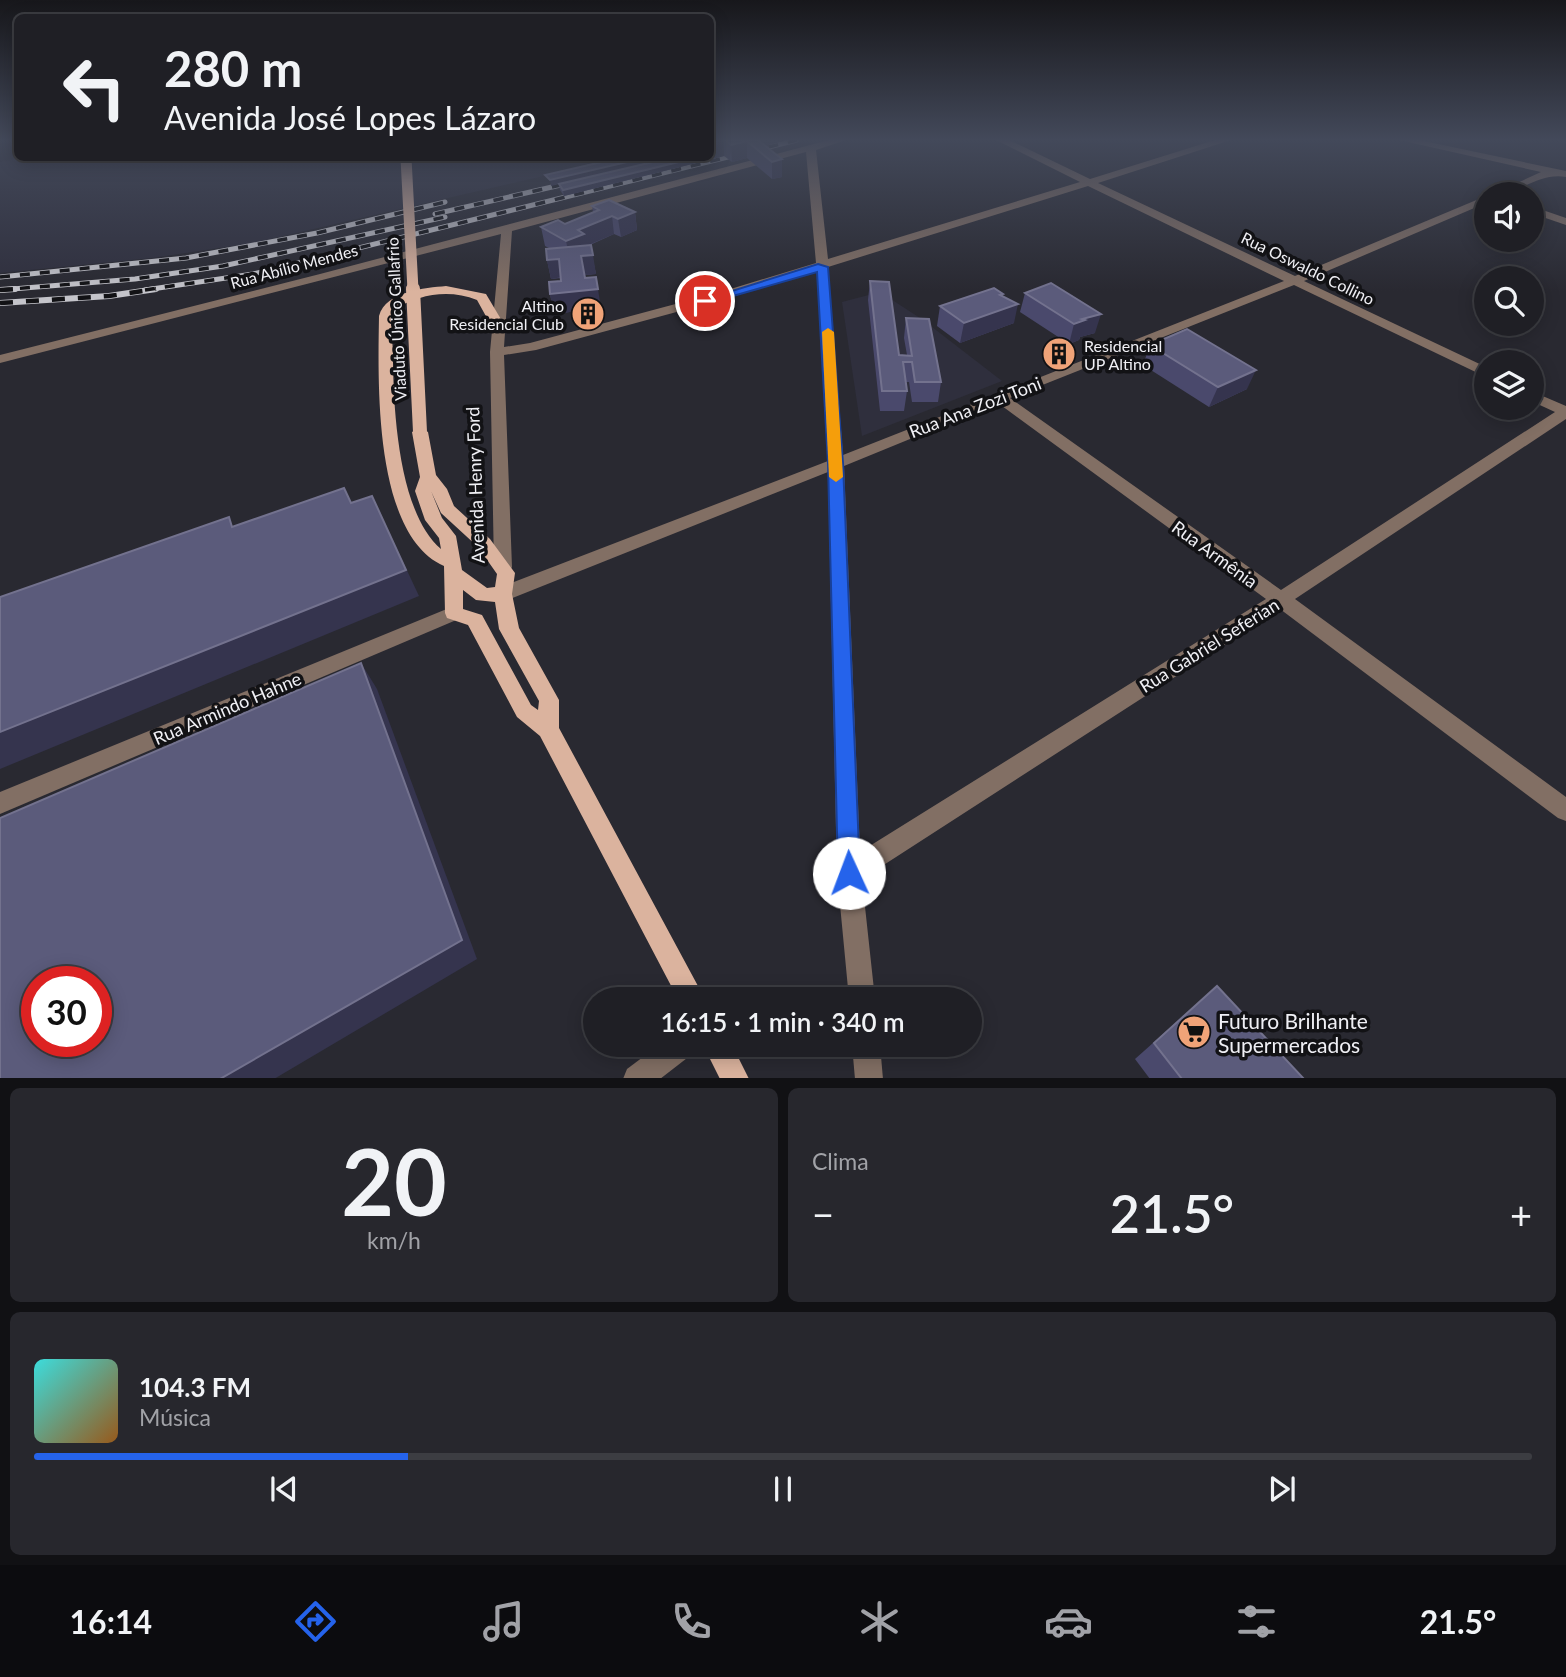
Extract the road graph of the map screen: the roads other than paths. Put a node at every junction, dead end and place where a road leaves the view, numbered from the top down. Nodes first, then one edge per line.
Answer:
1 (408, 190) edge
2 (650, 190) edge
3 (815, 190) edge
4 (1061, 190) edge
5 (1104, 190) edge
6 (1474, 204) edge
7 (1544, 214) edge
8 (1566, 222) edge
9 (507, 228) junction
10 (822, 267) junction
11 (1294, 281) junction
12 (498, 326) junction
13 (497, 352) junction
14 (0, 359) edge
15 (1474, 367) edge
16 (1000, 398) junction
17 (1544, 401) edge
18 (1566, 412) edge
19 (836, 463) junction
20 (428, 477) junction
21 (453, 568) junction
22 (504, 570) junction
23 (540, 579) junction
24 (502, 594) junction
25 (1281, 599) junction
26 (454, 613) junction
27 (548, 729) junction
28 (0, 803) edge
29 (1566, 810) edge
30 (849, 873) junction
31 (686, 987) edge
32 (861, 987) edge
33 (665, 1057) edge
34 (723, 1057) edge
35 (867, 1057) edge
36 (638, 1078) edge
37 (734, 1078) edge
38 (869, 1078) edge

1 - 20 main road, Viaduto Único Gallafrio, bridge
2 - 9 street, Rua Abílio Mendes
3 - 10 street
4 - 10 street
5 - 11 street, Rua Oswaldo Collino
6 - 11 street, Rua Ana Zozi Toni
7 - 8 street
9 - 12 street, Avenida Henry Ford
9 - 14 street, Rua Abílio Mendes
10 - 13 street
10 - 19 street
11 - 15 street, Rua Oswaldo Collino
11 - 16 street, Rua Ana Zozi Toni
12 - 13 street, Avenida Henry Ford
12 - 21 main road
13 - 22 street, Avenida Henry Ford
16 - 19 street, Rua Ana Zozi Toni
16 - 25 street, Rua Armênia
17 - 18 street
18 - 25 street, Rua Gabriel Seferian
19 - 23 street, Rua Ana Zozi Toni
19 - 30 street
20 - 21 main road, Viaduto Único Gallafrio
20 - 22 main road, Viaduto Único Gallafrio
21 - 24 main road
21 - 26 main road, Viaduto Único Gallafrio
22 - 23 street
22 - 24 main road, Avenida Henry Ford
23 - 24 street, Rua Ana Zozi Toni
24 - 27 main road, Avenida Henry Ford
25 - 29 street, Rua Armênia
25 - 30 street, Rua Gabriel Seferian
26 - 27 main road, Avenida Henry Ford
26 - 28 street, Rua Armindo Hahne
27 - 31 main road, Avenida Henry Ford
30 - 32 street
33 - 36 street
34 - 37 main road
35 - 38 street

